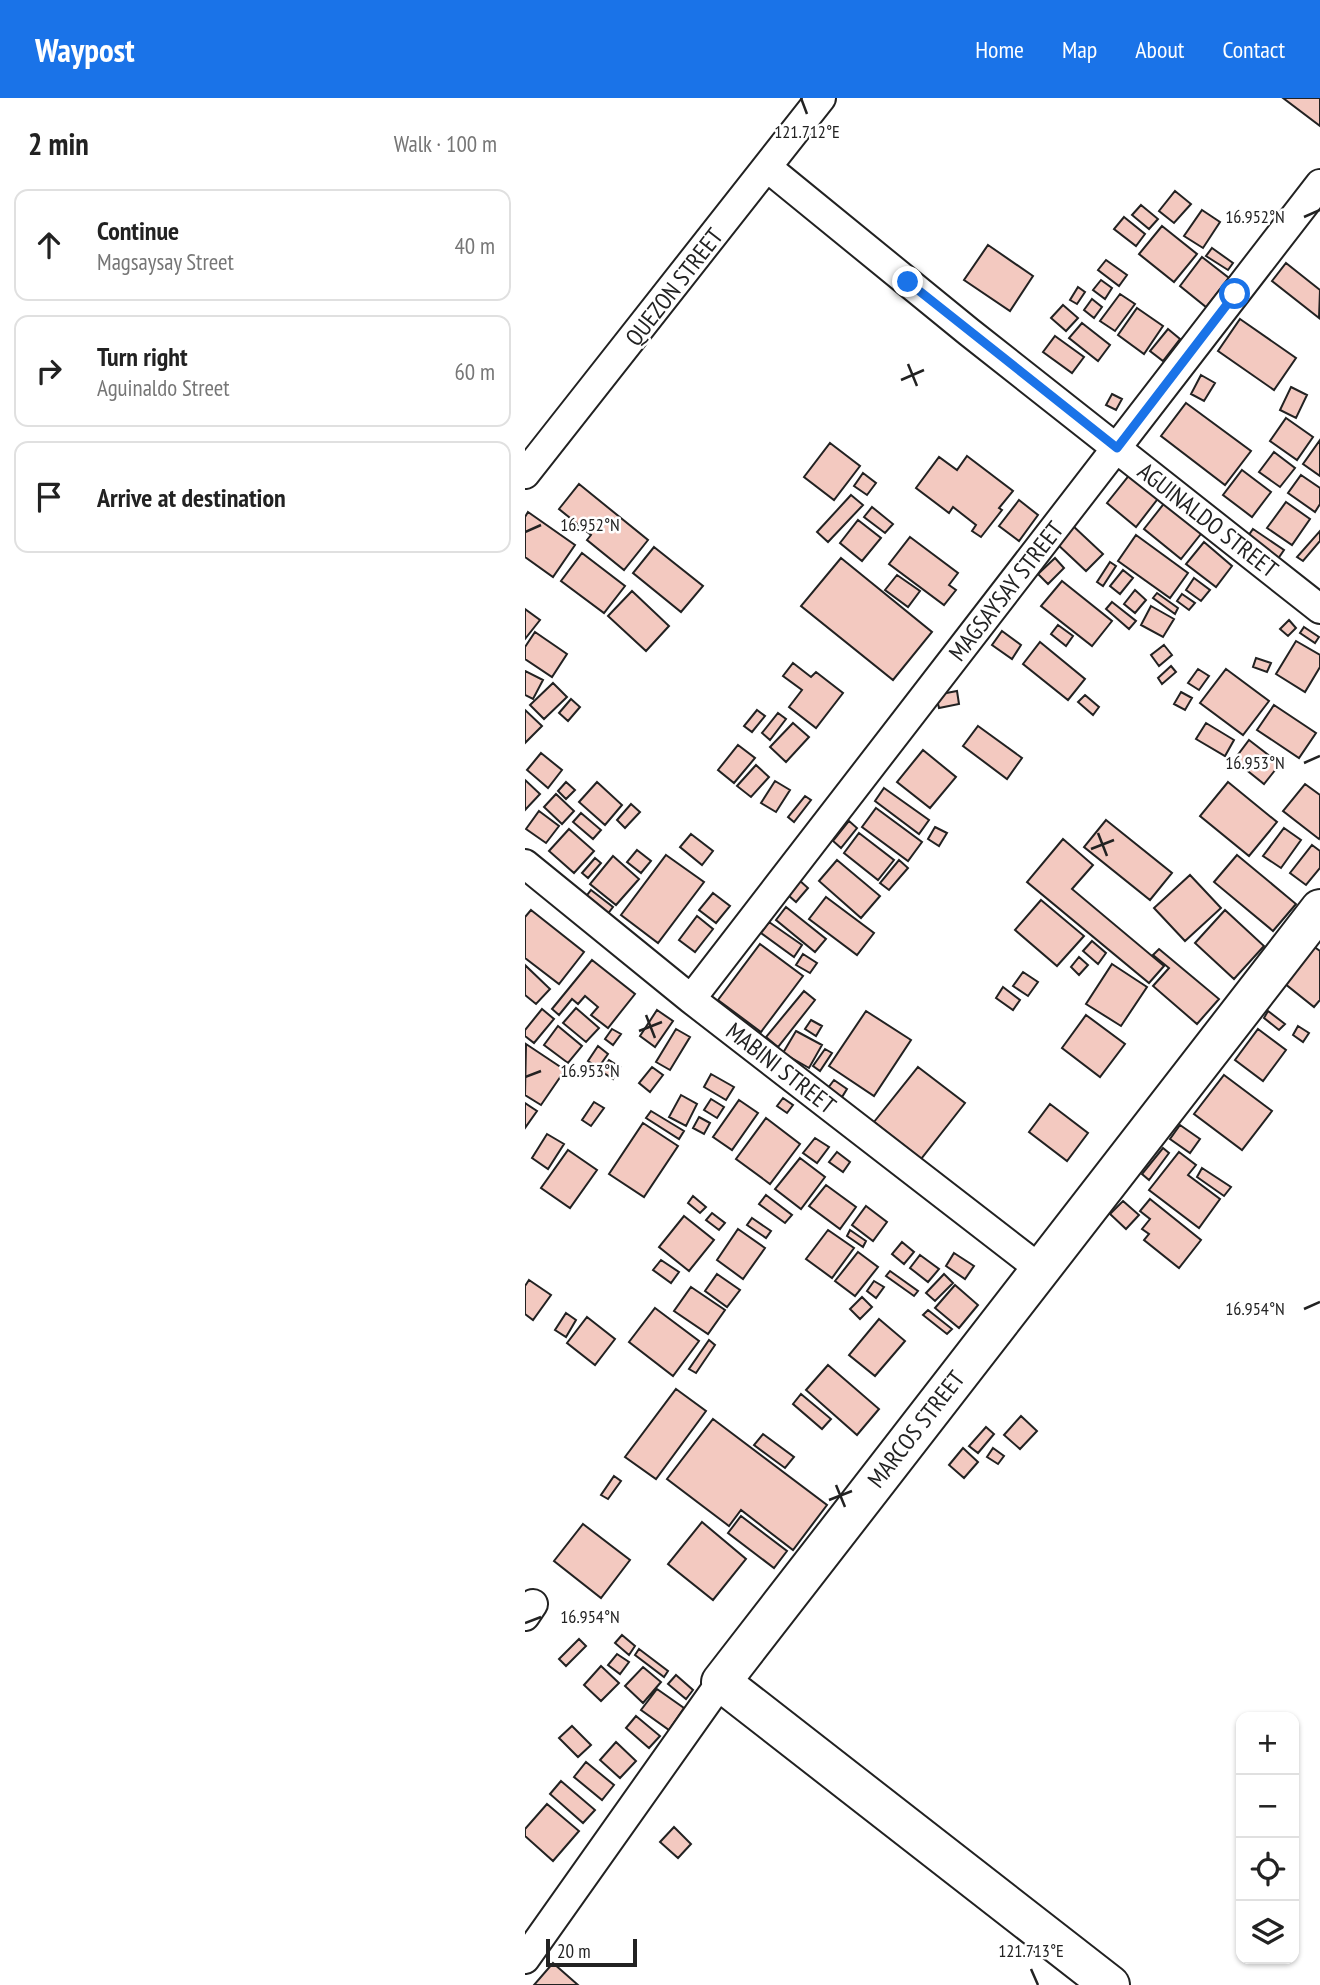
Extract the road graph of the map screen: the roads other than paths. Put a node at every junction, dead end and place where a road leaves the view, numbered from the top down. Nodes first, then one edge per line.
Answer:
1 (821, 98) edge
2 (768, 168) junction
3 (1320, 184) edge
4 (1117, 448) junction
5 (525, 474) edge
6 (1320, 609) edge
7 (525, 864) edge
8 (1320, 909) edge
9 (691, 999) junction
10 (1040, 1269) junction
11 (721, 1682) junction
12 (525, 1959) edge
13 (1110, 1985) edge

1 - 2 street, QUEZON STREET
2 - 4 street, AGUINALDO STREET
2 - 5 street, QUEZON STREET
3 - 4 street, MAGSAYSAY STREET
4 - 6 street, AGUINALDO STREET
4 - 9 street, MAGSAYSAY STREET
7 - 9 street, MABINI STREET
8 - 10 street, MARCOS STREET
9 - 10 street, MABINI STREET
10 - 11 street, MARCOS STREET
11 - 12 street, MARCOS STREET
11 - 13 street

